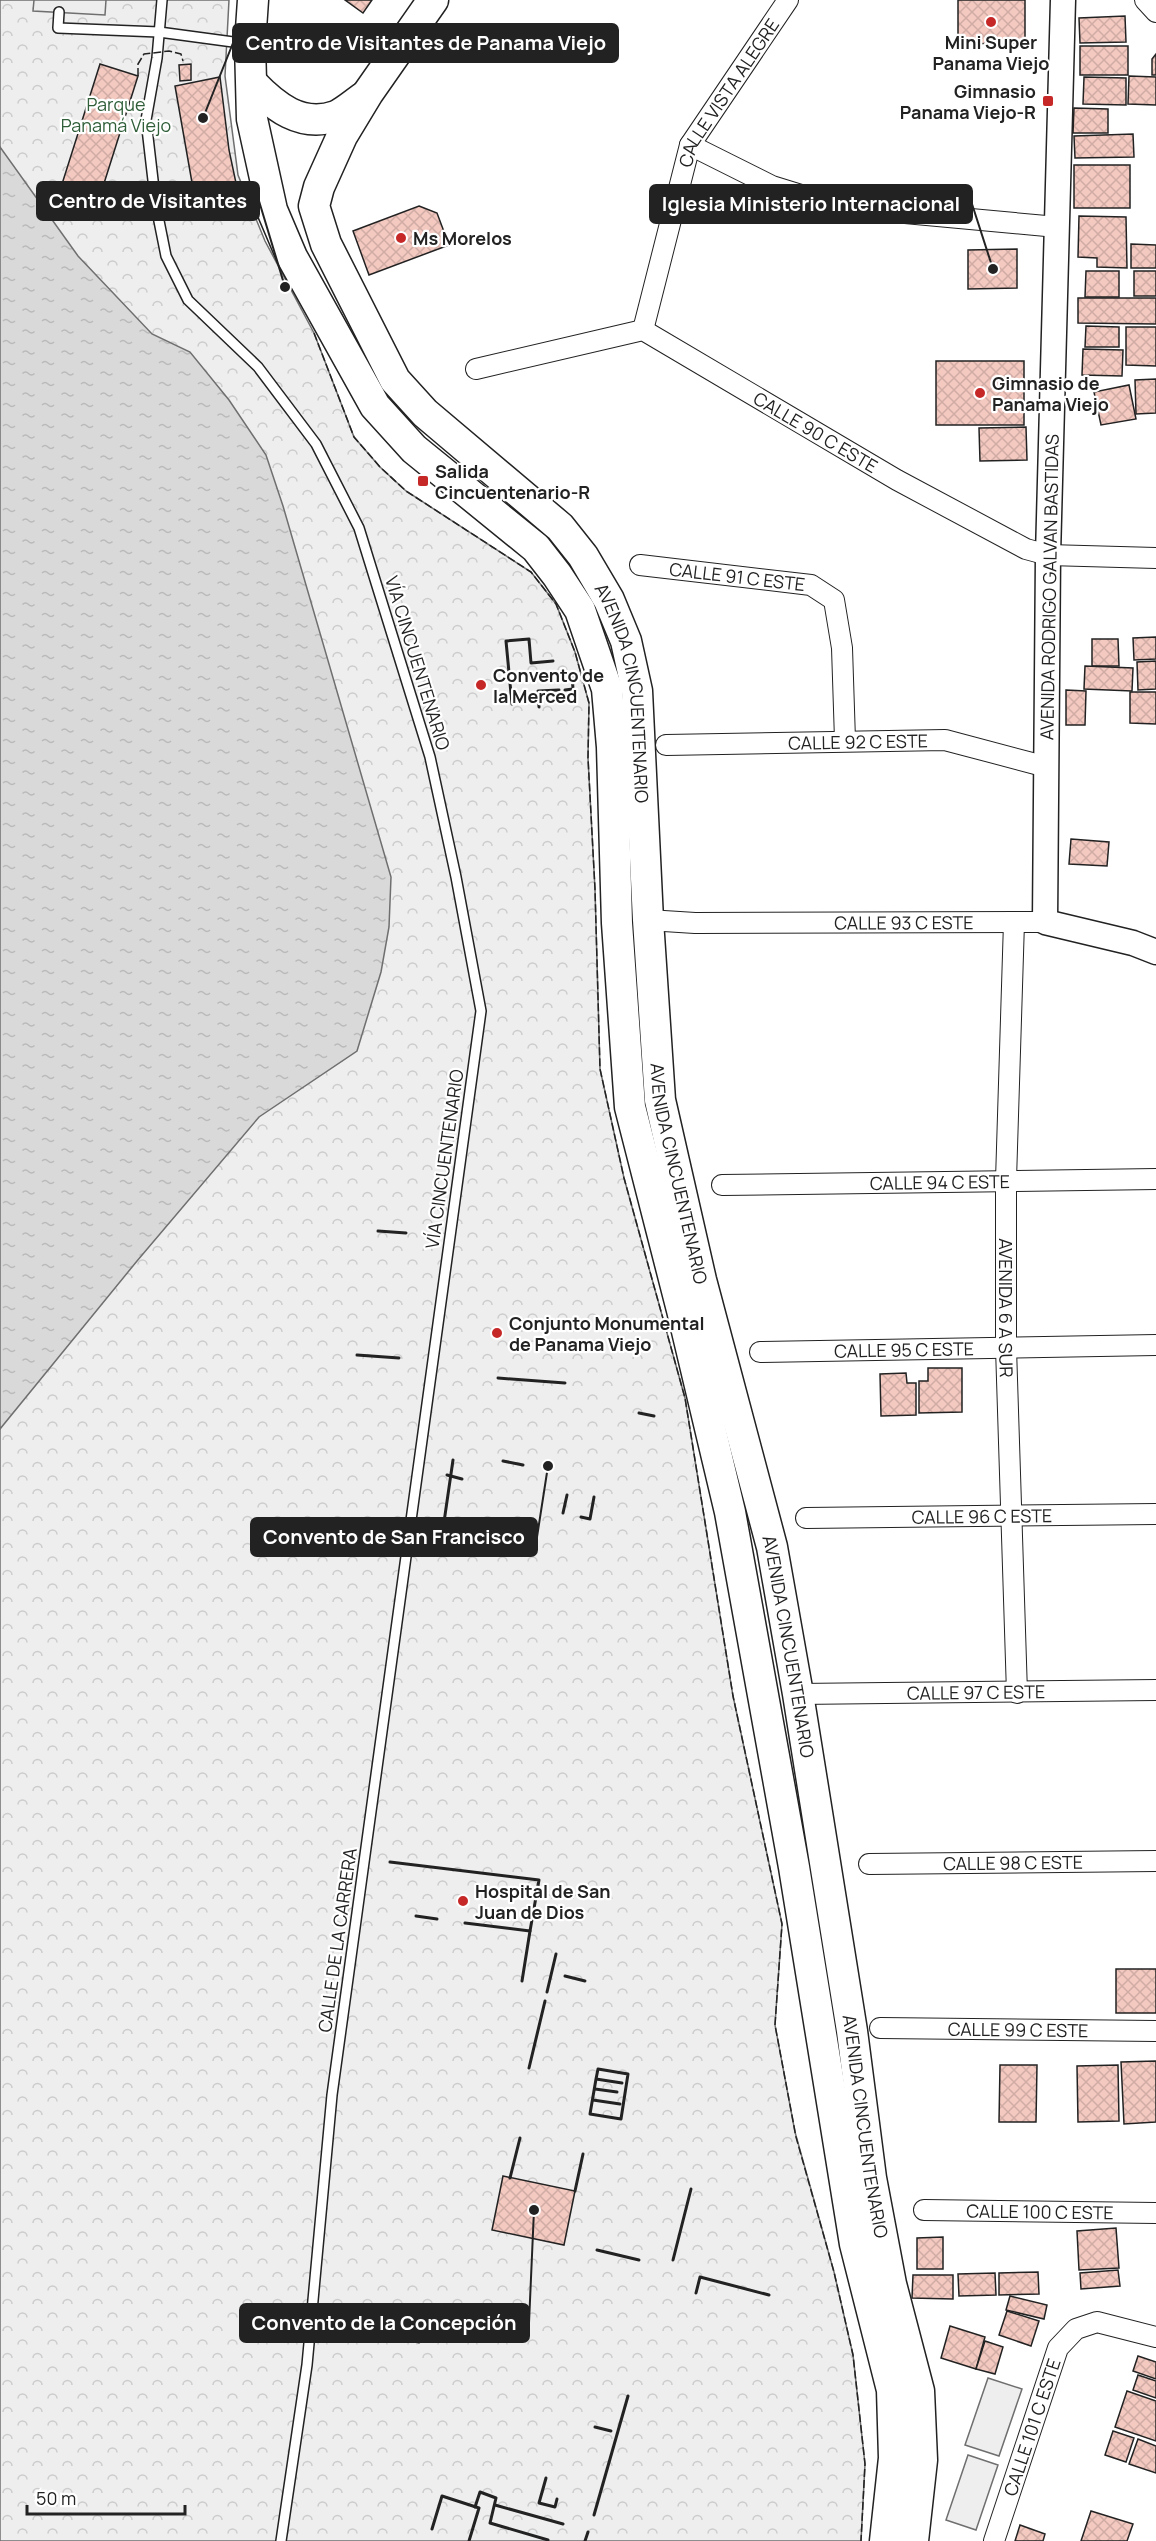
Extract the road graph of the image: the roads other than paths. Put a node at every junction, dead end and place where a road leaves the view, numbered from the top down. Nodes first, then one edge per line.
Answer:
1 (162, 0) edge
2 (253, 0) edge
3 (434, 0) edge
4 (788, 0) edge
5 (1063, 0) edge
6 (1145, 0) edge
7 (59, 12) dead end
8 (1156, 12) edge
9 (159, 32) junction
10 (250, 44) junction
11 (252, 83) junction
12 (368, 93) junction
13 (690, 145) junction
14 (1057, 227) junction
15 (643, 330) junction
16 (476, 369) dead end
17 (1048, 555) junction
18 (1156, 558) edge
19 (640, 565) dead end
20 (845, 740) junction
21 (666, 745) dead end
22 (1047, 767) junction
23 (648, 920) junction
24 (1014, 922) junction
25 (1045, 922) junction
26 (1156, 952) edge
27 (1156, 1179) edge
28 (1006, 1180) junction
29 (722, 1185) dead end
30 (435, 1344) joint
31 (1156, 1345) edge
32 (1006, 1348) junction
33 (760, 1352) dead end
34 (1156, 1514) edge
35 (1012, 1515) junction
36 (806, 1518) dead end
37 (1156, 1690) edge
38 (1017, 1693) junction
39 (798, 1694) junction
40 (1156, 1861) edge
41 (870, 1864) dead end
42 (880, 2028) dead end
43 (1156, 2031) edge
44 (924, 2210) dead end
45 (1156, 2213) edge
46 (1156, 2337) edge
47 (281, 2541) edge
48 (885, 2541) edge
49 (913, 2541) edge
50 (994, 2541) edge

1 - 9 lane, VÍA CINCUENTENARIO
2 - 10 main road, AVENIDA CINCUENTENARIO
3 - 12 main road, AVENIDA CINCUENTENARIO
4 - 13 street, CALLE VISTA ALEGRE
5 - 14 street, AVENIDA RODRIGO GALVAN BASTIDAS
6 - 8 street
7 - 9 lane
9 - 10 lane
9 - 30 lane, VÍA CINCUENTENARIO
10 - 11 main road, AVENIDA CINCUENTENARIO
11 - 12 main road
11 - 48 main road, AVENIDA CINCUENTENARIO
12 - 23 main road, AVENIDA CINCUENTENARIO
13 - 14 street
13 - 15 street, CALLE VISTA ALEGRE
14 - 17 street, AVENIDA RODRIGO GALVAN BASTIDAS
15 - 16 street
15 - 17 street, CALLE 90 C ESTE
17 - 18 street, CALLE 90 C ESTE
17 - 22 street, AVENIDA RODRIGO GALVAN BASTIDAS
19 - 20 street, CALLE 91 C ESTE
20 - 21 street, CALLE 92 C ESTE
20 - 22 street, CALLE 92 C ESTE
22 - 25 street, AVENIDA RODRIGO GALVAN BASTIDAS
23 - 24 street, CALLE 93 C ESTE
23 - 39 main road, AVENIDA CINCUENTENARIO
24 - 25 street, CALLE 93 C ESTE
24 - 28 street, AVENIDA 6 A SUR
25 - 26 street, CALLE 93 C ESTE
27 - 28 street, CALLE 94 C ESTE
28 - 29 street, CALLE 94 C ESTE
28 - 32 street, AVENIDA 6 A SUR
30 - 47 lane, CALLE DE LA CARRERA
31 - 32 street, CALLE 95 C ESTE
32 - 33 street, CALLE 95 C ESTE
32 - 35 street, AVENIDA 6 A SUR
34 - 35 street, CALLE 96 C ESTE
35 - 36 street, CALLE 96 C ESTE
35 - 38 street, AVENIDA 6 A SUR
37 - 38 street, CALLE 97 C ESTE
38 - 39 street, CALLE 97 C ESTE
39 - 49 main road, AVENIDA CINCUENTENARIO
40 - 41 street, CALLE 98 C ESTE
42 - 43 street, CALLE 99 C ESTE
44 - 45 street, CALLE 100 C ESTE
46 - 50 street, CALLE 101 C ESTE

